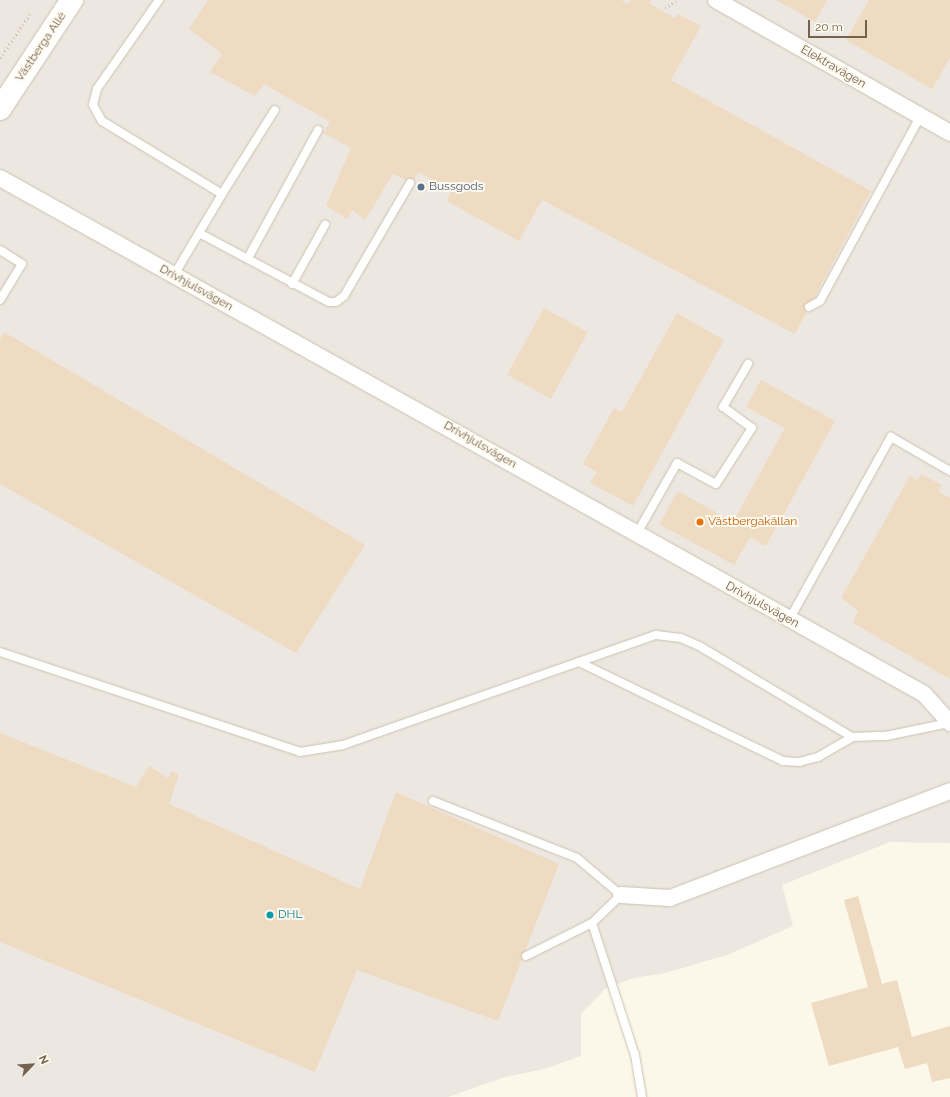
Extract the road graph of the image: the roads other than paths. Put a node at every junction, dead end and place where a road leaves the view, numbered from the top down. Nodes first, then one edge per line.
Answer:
1 (159, 0) edge
2 (716, 0) edge
3 (67, 2) edge
4 (0, 109) edge
5 (275, 110) dead end
6 (920, 117) junction
7 (318, 130) dead end
8 (950, 133) edge
9 (0, 178) edge
10 (410, 183) dead end
11 (222, 194) junction
12 (325, 225) dead end
13 (198, 233) junction
14 (0, 250) edge
15 (248, 258) junction
16 (174, 275) junction
17 (292, 284) junction
18 (0, 300) edge
19 (809, 307) dead end
20 (748, 364) dead end
21 (950, 471) edge
22 (636, 535) junction
23 (789, 620) junction
24 (0, 652) edge
25 (579, 662) junction
26 (949, 723) edge
27 (852, 737) junction
28 (950, 791) edge
29 (433, 801) dead end
30 (621, 895) junction
31 (592, 923) junction
32 (526, 956) dead end
33 (642, 1097) edge

1 - 11 lane
2 - 6 street, Elektravägen
3 - 4 street, Västberga Allé
5 - 11 lane
6 - 8 street, Elektravägen
6 - 19 lane
7 - 15 lane
9 - 16 street, Drivhjulsvägen
10 - 17 lane
11 - 13 lane
12 - 17 lane
13 - 15 lane
13 - 16 lane
14 - 18 lane
15 - 17 lane
16 - 22 street, Drivhjulsvägen
20 - 22 lane
21 - 23 lane
22 - 23 street, Drivhjulsvägen
23 - 26 street, Drivhjulsvägen
24 - 25 lane
25 - 27 lane
25 - 27 lane
26 - 27 lane
28 - 30 street
29 - 30 lane
30 - 31 lane
31 - 32 lane
31 - 33 lane

